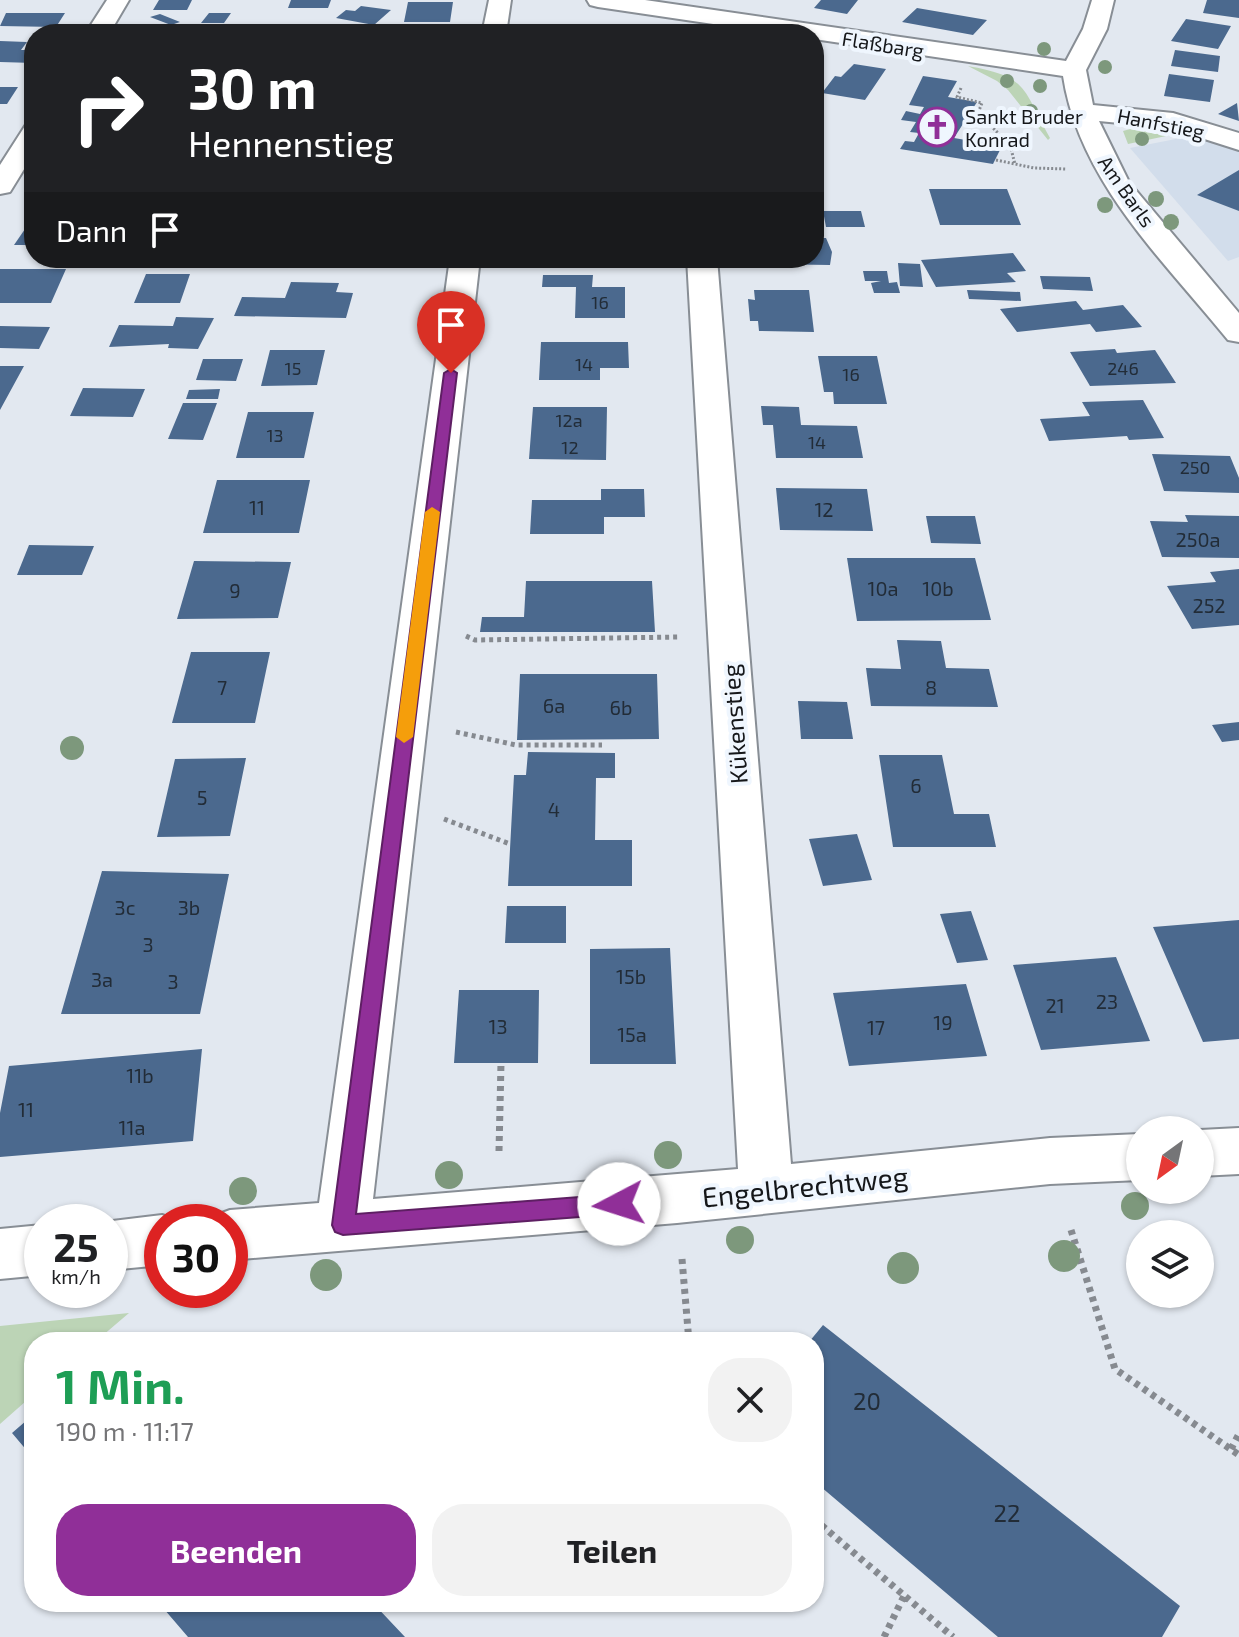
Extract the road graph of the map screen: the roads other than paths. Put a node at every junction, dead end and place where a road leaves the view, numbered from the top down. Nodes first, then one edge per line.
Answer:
1 (118, 0) edge
2 (500, 0) edge
3 (598, 0) edge
4 (1103, 0) edge
5 (1125, 0) edge
6 (103, 24) edge
7 (496, 24) edge
8 (752, 24) edge
9 (1095, 29) junction
10 (824, 35) edge
11 (1074, 70) junction
12 (1081, 111) junction
13 (1239, 142) edge
14 (24, 148) edge
15 (0, 186) edge
16 (464, 268) edge
17 (703, 268) edge
18 (1239, 333) edge
19 (1239, 1151) edge
20 (1214, 1152) edge
21 (1126, 1158) edge
22 (766, 1190) junction
23 (343, 1225) junction
24 (248, 1233) edge
25 (24, 1252) edge
26 (0, 1254) edge

1 - 6 street
2 - 7 street
3 - 8 street, Flaßbarg
4 - 9 street
5 - 9 street
9 - 11 street
10 - 11 street, Flaßbarg
11 - 12 street, Am Barls
12 - 13 street, Hanfstieg
12 - 18 street, Am Barls
14 - 15 street
16 - 23 street
17 - 22 street, Kükenstieg
19 - 20 street
21 - 22 street, Engelbrechtweg
22 - 23 street, Engelbrechtweg
23 - 24 street, Engelbrechtweg
25 - 26 street

